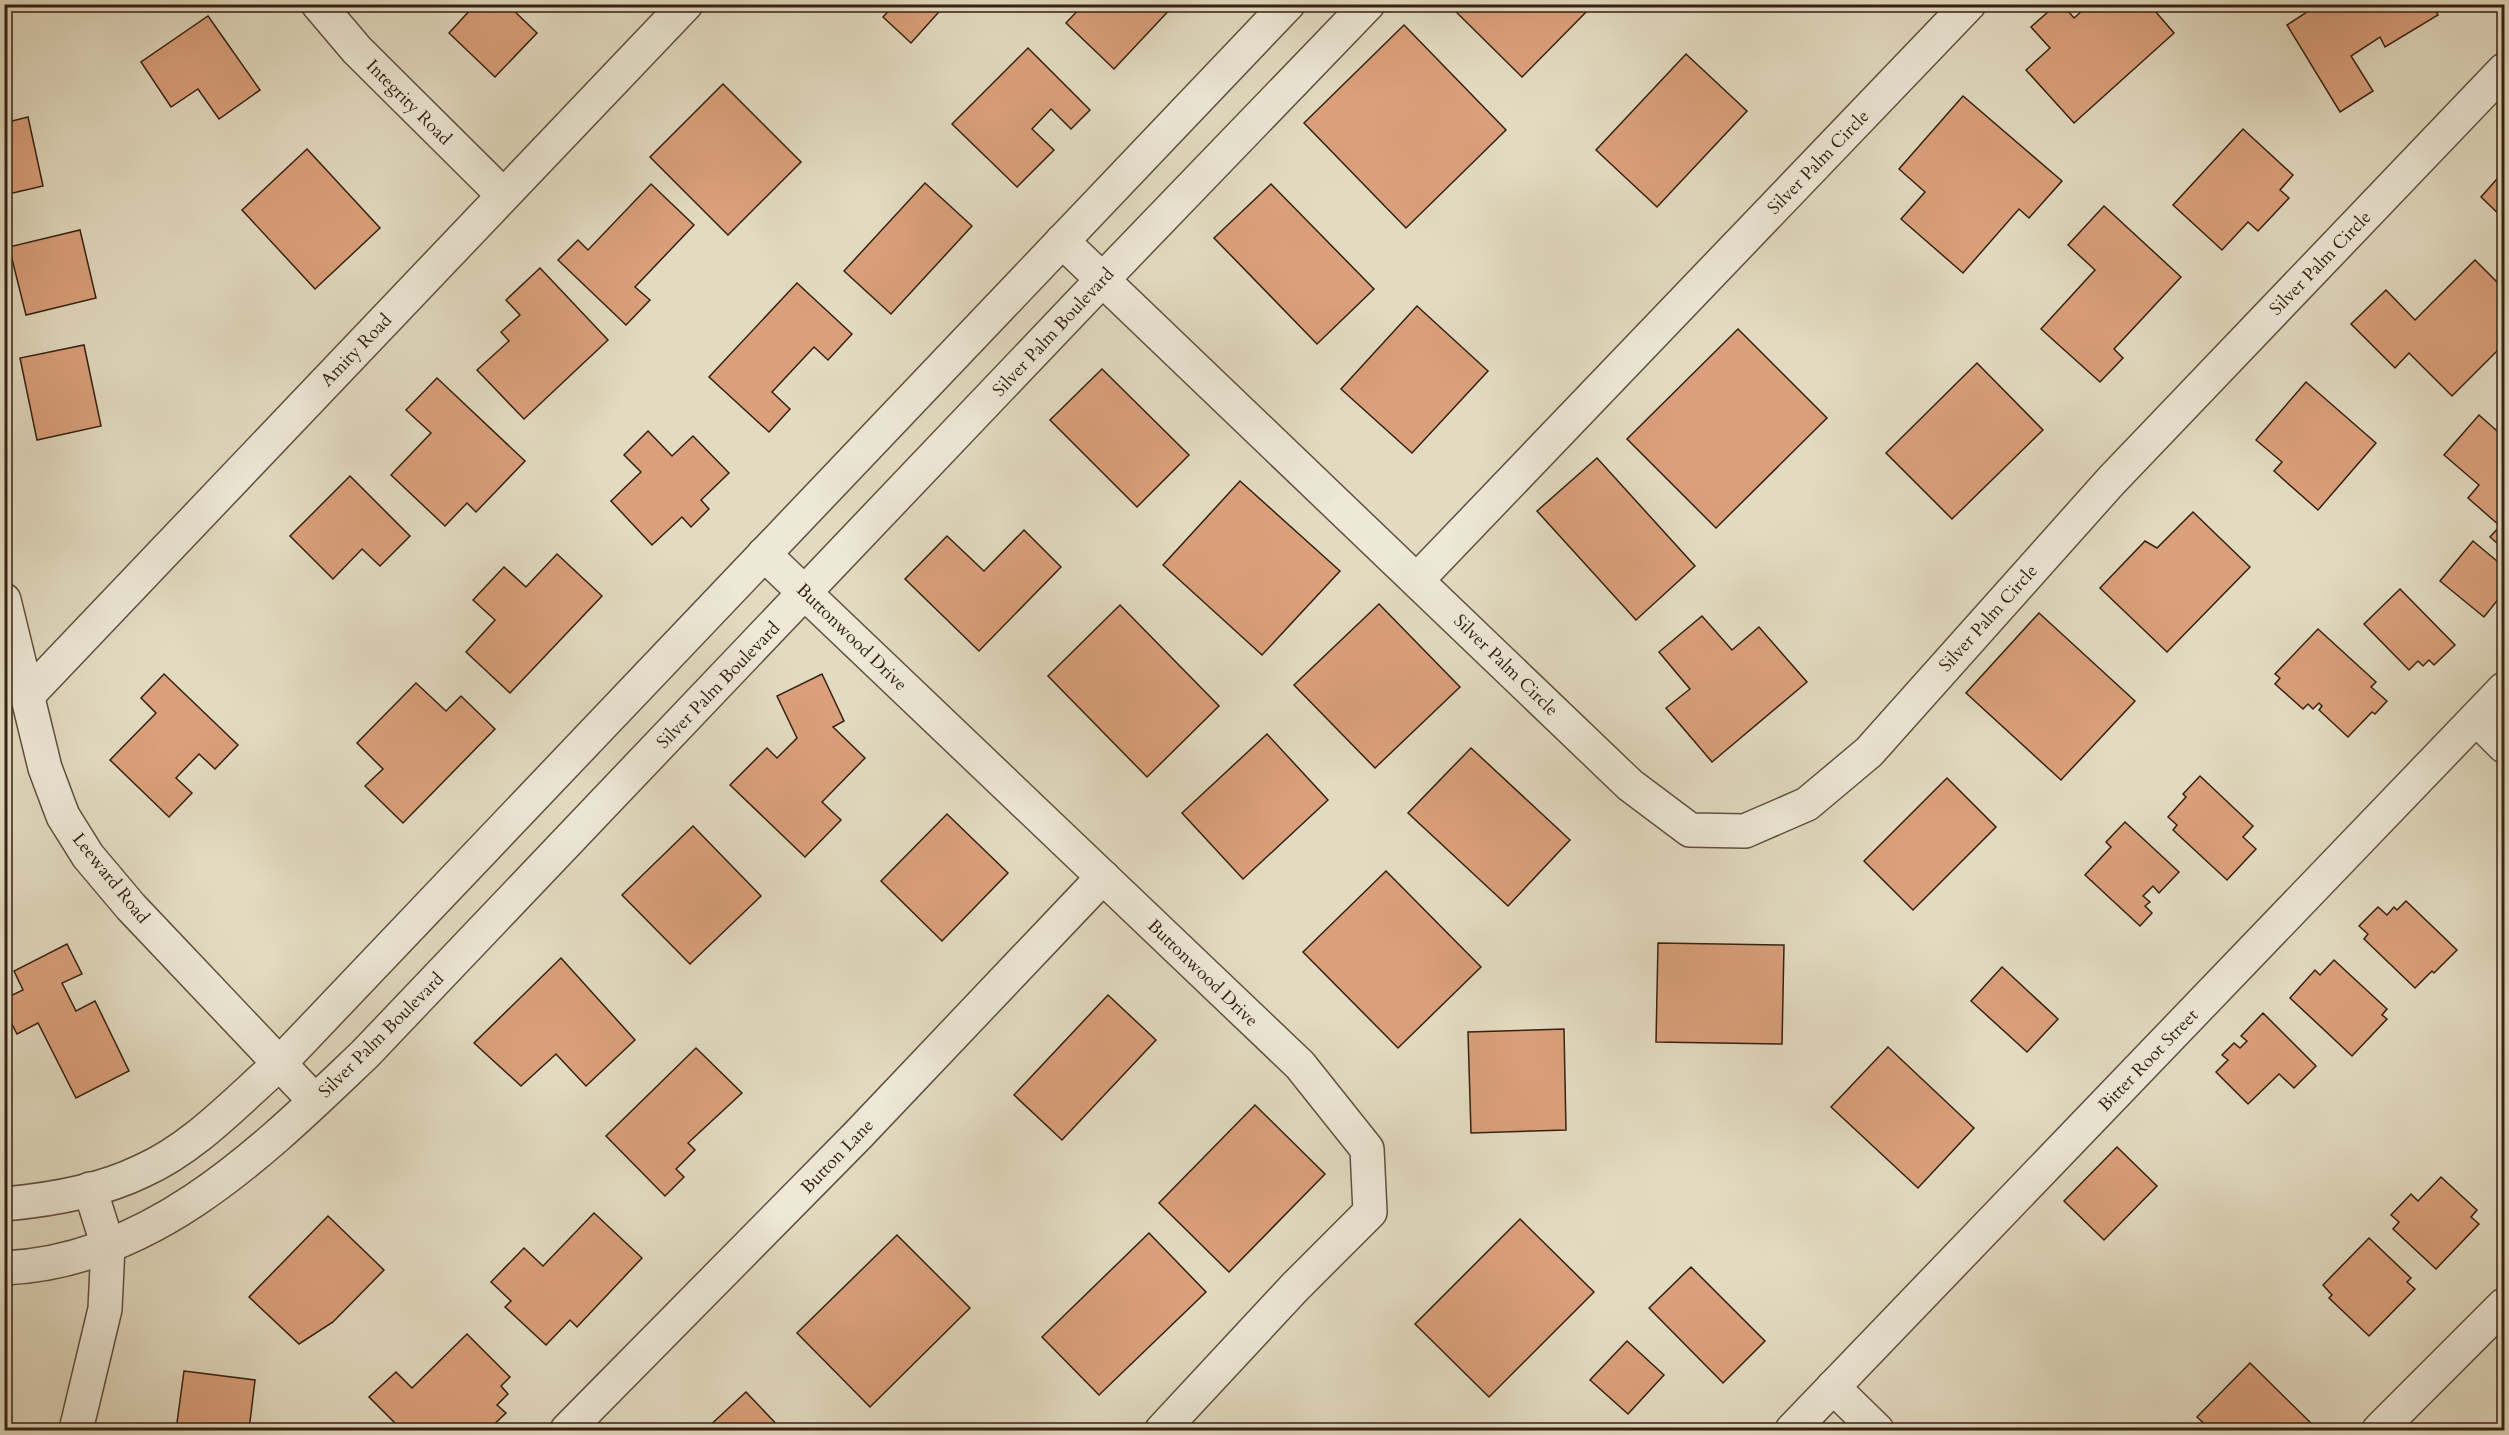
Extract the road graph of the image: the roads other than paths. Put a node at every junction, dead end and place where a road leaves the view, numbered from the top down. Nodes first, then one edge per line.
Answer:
1 (318, 4) edge
2 (686, 4) edge
3 (1288, 4) edge
4 (1368, 4) edge
5 (1969, 4) edge
6 (2505, 70) edge
7 (503, 195) junction
8 (1062, 241) junction
9 (1103, 279) junction
10 (764, 555) junction
11 (1418, 579) junction
12 (806, 593) junction
13 (4, 600) edge
14 (2505, 689) edge
15 (27, 696) junction
16 (2476, 719) junction
17 (2505, 746) edge
18 (1103, 877) junction
19 (278, 1065) junction
20 (315, 1101) junction
21 (90, 1190) junction
22 (4, 1204) edge
23 (108, 1246) junction
24 (4, 1268) edge
25 (2505, 1305) edge
26 (1833, 1388) junction
27 (76, 1431) edge
28 (567, 1431) edge
29 (1162, 1431) edge
30 (1792, 1431) edge
31 (1877, 1431) edge
32 (2379, 1431) edge

1 - 7 street, Integrity Road
2 - 7 street, Amity Road
3 - 8 street
4 - 9 street, Silver Palm Boulevard
5 - 11 street, Silver Palm Circle
6 - 11 street, Silver Palm Circle
7 - 15 street, Amity Road
8 - 9 street, Silver Palm Circle
8 - 10 street
9 - 11 street, Silver Palm Circle
9 - 12 street, Silver Palm Boulevard
10 - 12 street, Buttonwood Drive
10 - 19 street
12 - 18 street, Buttonwood Drive
12 - 20 street, Silver Palm Boulevard
13 - 15 street, Leeward Road
14 - 16 street, Bitter Root Street
15 - 19 street, Leeward Road
16 - 17 street
16 - 26 street, Bitter Root Street
18 - 28 street, Button Lane
18 - 29 street, Buttonwood Drive
19 - 20 street, Leeward Road
19 - 21 street
20 - 23 street, Silver Palm Boulevard
21 - 22 street
21 - 23 street
23 - 24 street, Silver Palm Boulevard
23 - 27 street
25 - 32 street
26 - 30 street, Bitter Root Street
26 - 31 street

